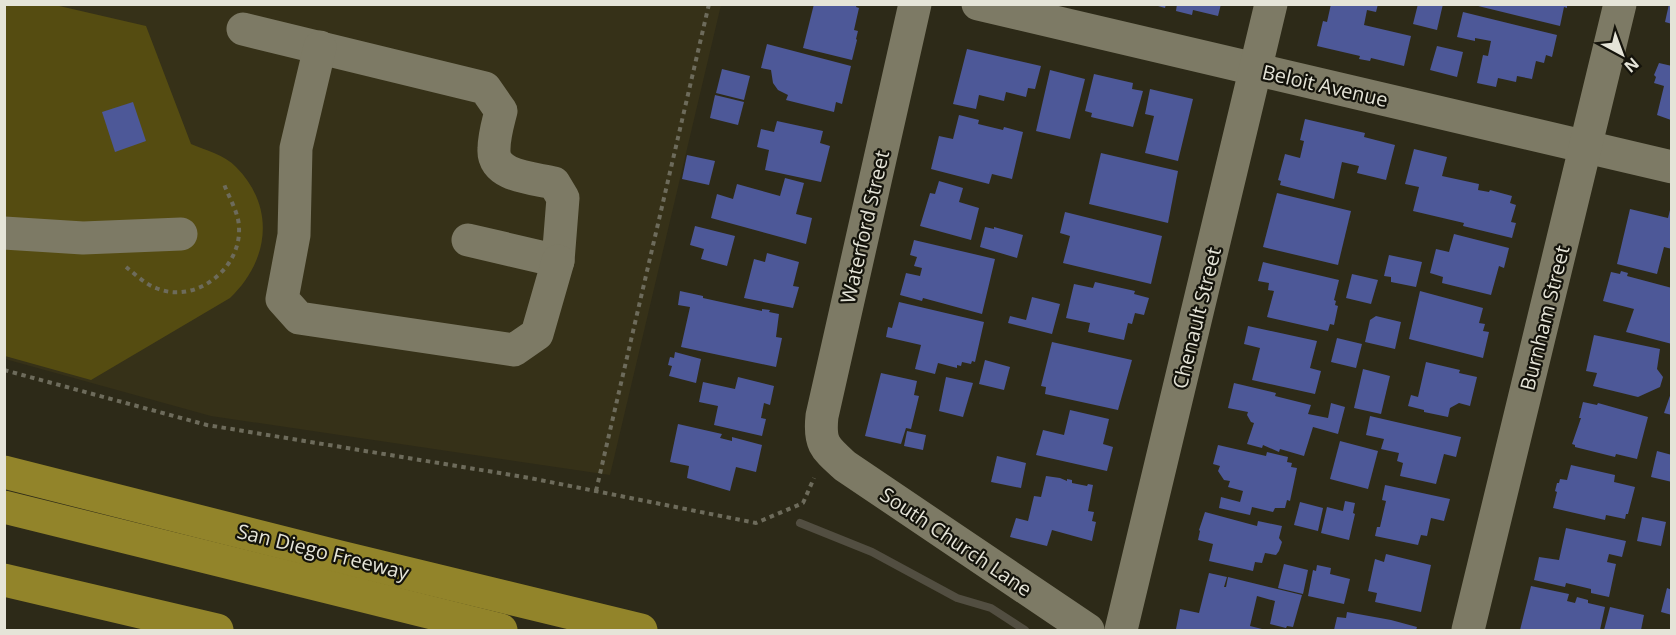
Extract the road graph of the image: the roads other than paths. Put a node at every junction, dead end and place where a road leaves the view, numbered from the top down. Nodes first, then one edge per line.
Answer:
1 (915, 4) edge
2 (978, 4) edge
3 (1271, 4) edge
4 (1620, 4) edge
5 (243, 29) dead end
6 (320, 47) junction
7 (1256, 70) junction
8 (1587, 147) junction
9 (1671, 167) edge
10 (4, 233) edge
11 (181, 234) dead end
12 (468, 240) dead end
13 (558, 261) junction
14 (826, 449) joint
15 (4, 472) edge
16 (4, 507) edge
17 (4, 580) edge
18 (217, 630) edge
19 (501, 630) edge
20 (641, 630) edge
21 (1088, 630) edge
22 (1121, 630) edge
23 (1468, 630) edge

1 - 14 street, Waterford Street
2 - 7 street, Beloit Avenue
3 - 7 street, Chenault Street
4 - 8 street, Burnham Street
5 - 6 street
6 - 13 street
6 - 13 street
7 - 8 street, Beloit Avenue
7 - 22 street, Chenault Street
8 - 9 street, Beloit Avenue
8 - 23 street, Burnham Street
10 - 11 street
12 - 13 street
14 - 21 street, South Church Lane
15 - 20 highway, San Diego Freeway
16 - 19 highway
17 - 18 highway

